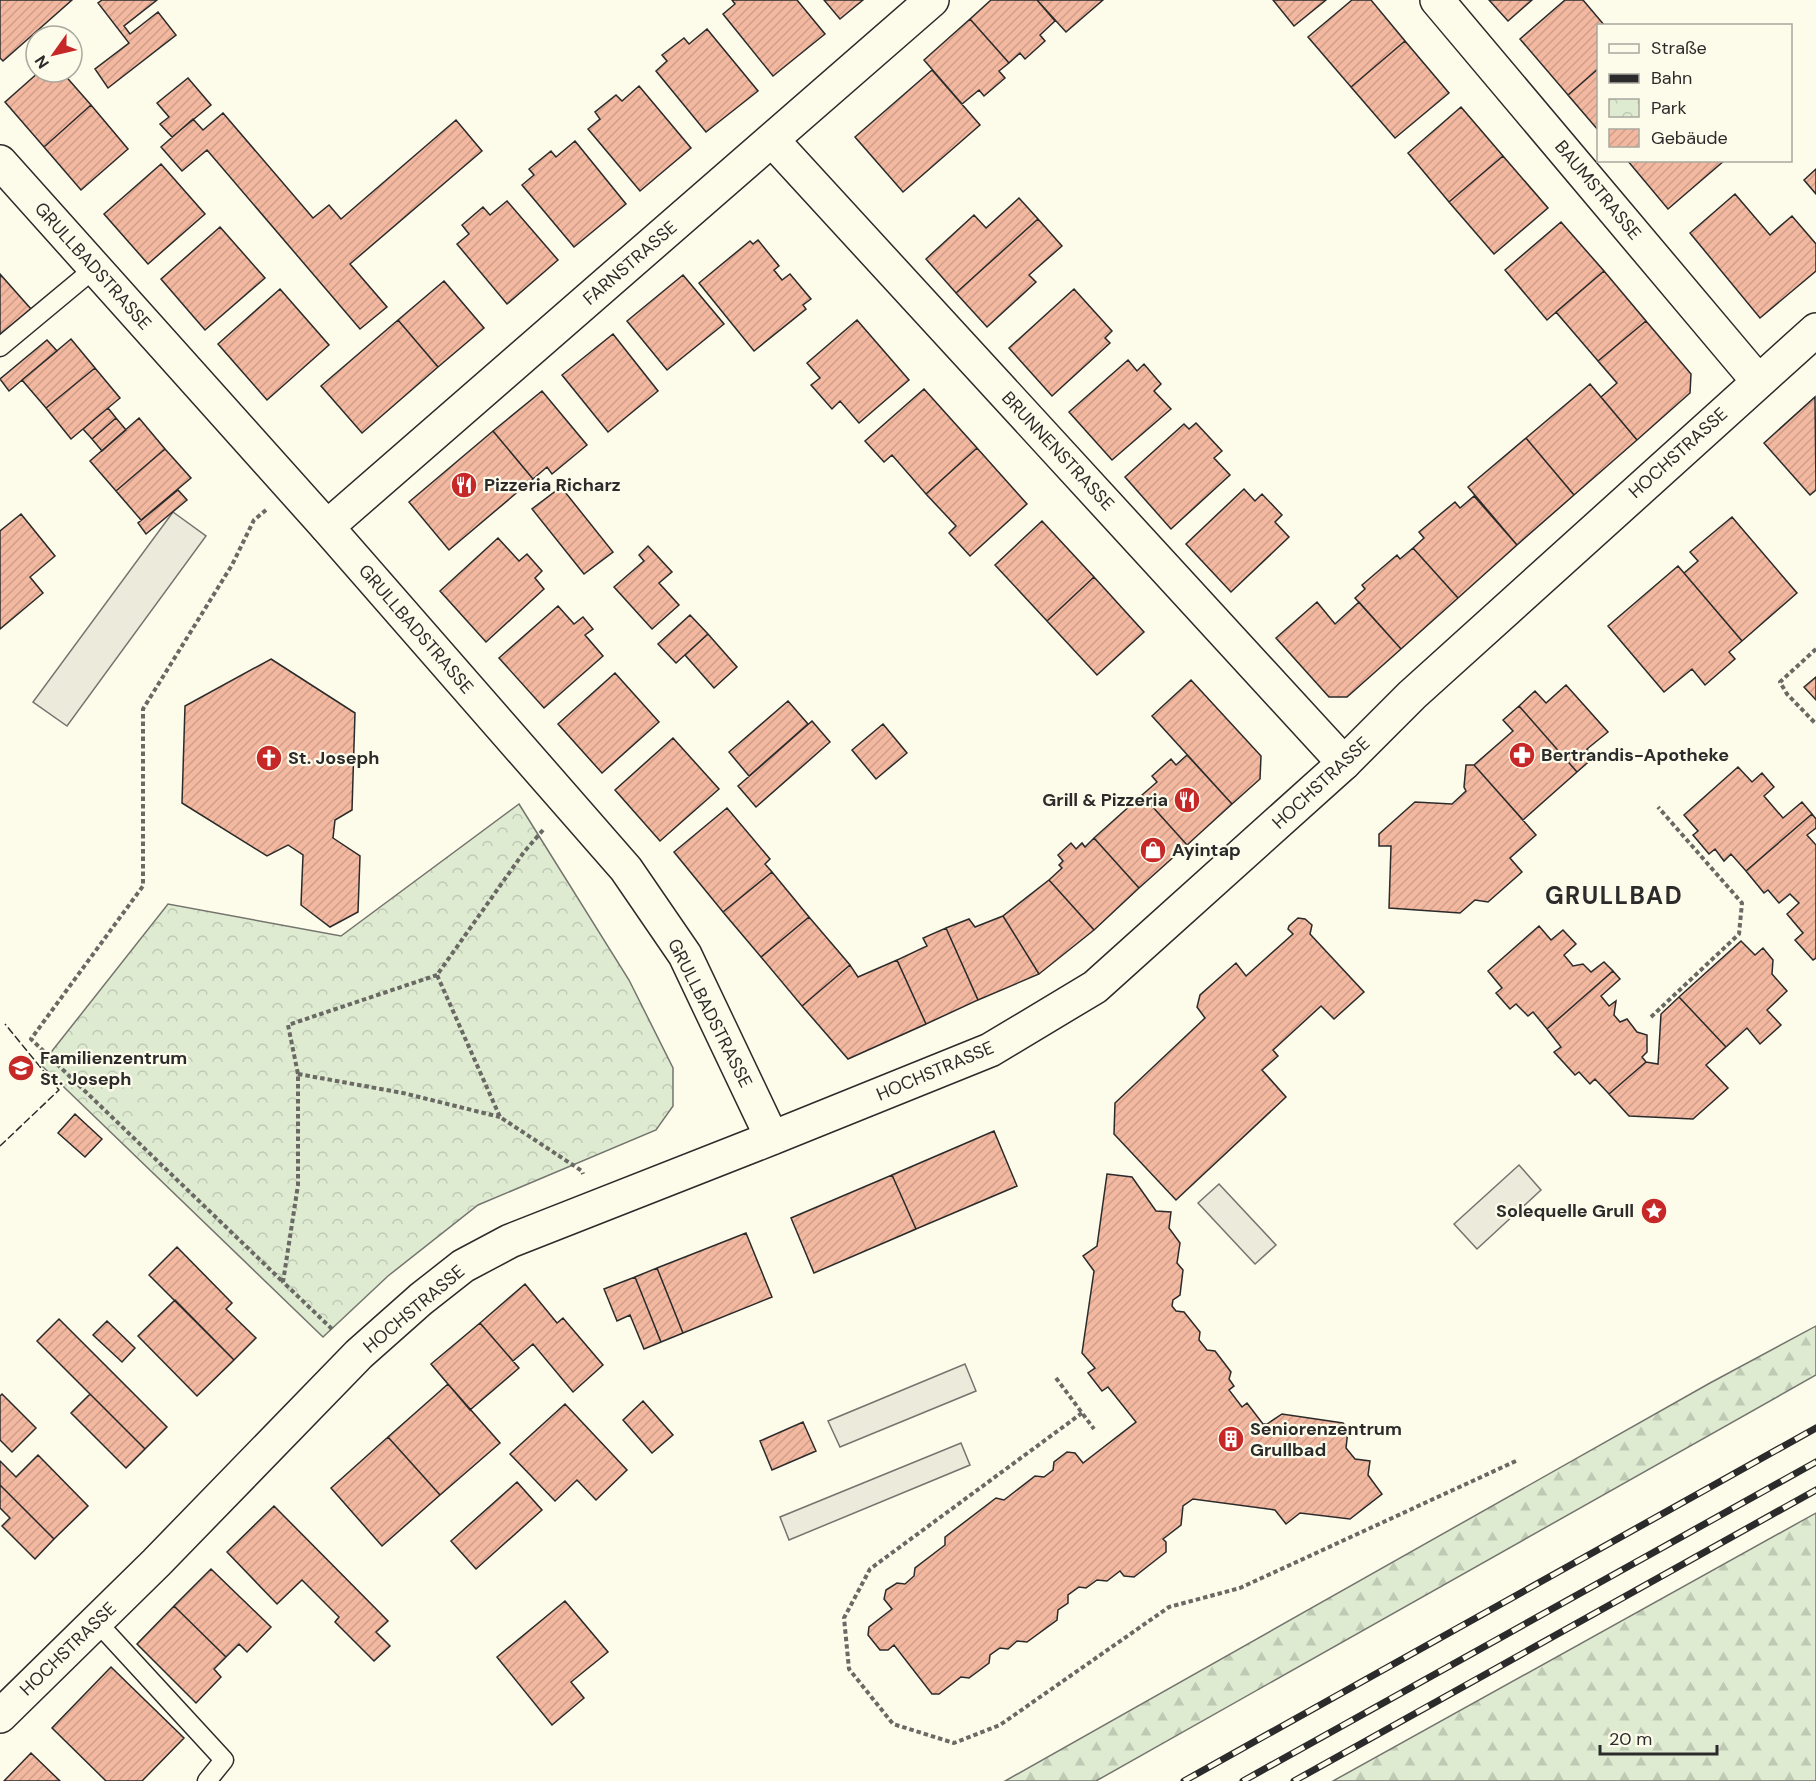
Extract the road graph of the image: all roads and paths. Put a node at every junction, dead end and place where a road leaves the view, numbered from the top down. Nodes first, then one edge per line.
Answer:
1 (932, 0) edge
2 (1437, 0) edge
3 (772, 140) junction
4 (0, 162) edge
5 (95, 268) junction
6 (1816, 330) edge
7 (0, 347) edge
8 (1758, 381) junction
9 (291, 489) junction
10 (327, 527) junction
11 (1816, 649) edge
12 (1816, 724) edge
13 (1344, 763) junction
14 (568, 803) junction
15 (1658, 807) dead end
16 (437, 975) junction
17 (1651, 1017) dead end
18 (298, 1074) junction
19 (500, 1118) junction
20 (772, 1138) junction
21 (597, 1207) junction
22 (283, 1282) junction
23 (359, 1354) junction
24 (1056, 1378) dead end
25 (1082, 1413) junction
26 (1094, 1429) dead end
27 (1516, 1461) dead end
28 (96, 1622) junction
29 (0, 1716) edge
30 (207, 1781) edge

1 - 3 street, FARNSTRASSE
2 - 8 street, BAUMSTRASSE
3 - 10 street, FARNSTRASSE
3 - 13 street, BRUNNENSTRASSE
4 - 5 street, GRULLBADSTRASSE
5 - 7 lane
5 - 9 street, GRULLBADSTRASSE
6 - 8 street, HOCHSTRASSE
8 - 13 street, HOCHSTRASSE
9 - 10 street, GRULLBADSTRASSE
9 - 22 path
10 - 14 street, GRULLBADSTRASSE
11 - 12 path
13 - 20 street, HOCHSTRASSE
14 - 16 path
14 - 20 street, GRULLBADSTRASSE
15 - 17 path
16 - 18 path
16 - 19 path
18 - 19 path
18 - 22 path
19 - 21 path
20 - 21 street, HOCHSTRASSE
21 - 23 street, HOCHSTRASSE
22 - 23 path
23 - 28 street, HOCHSTRASSE
24 - 25 path
25 - 26 path
25 - 27 path
28 - 29 street, HOCHSTRASSE
28 - 30 lane

